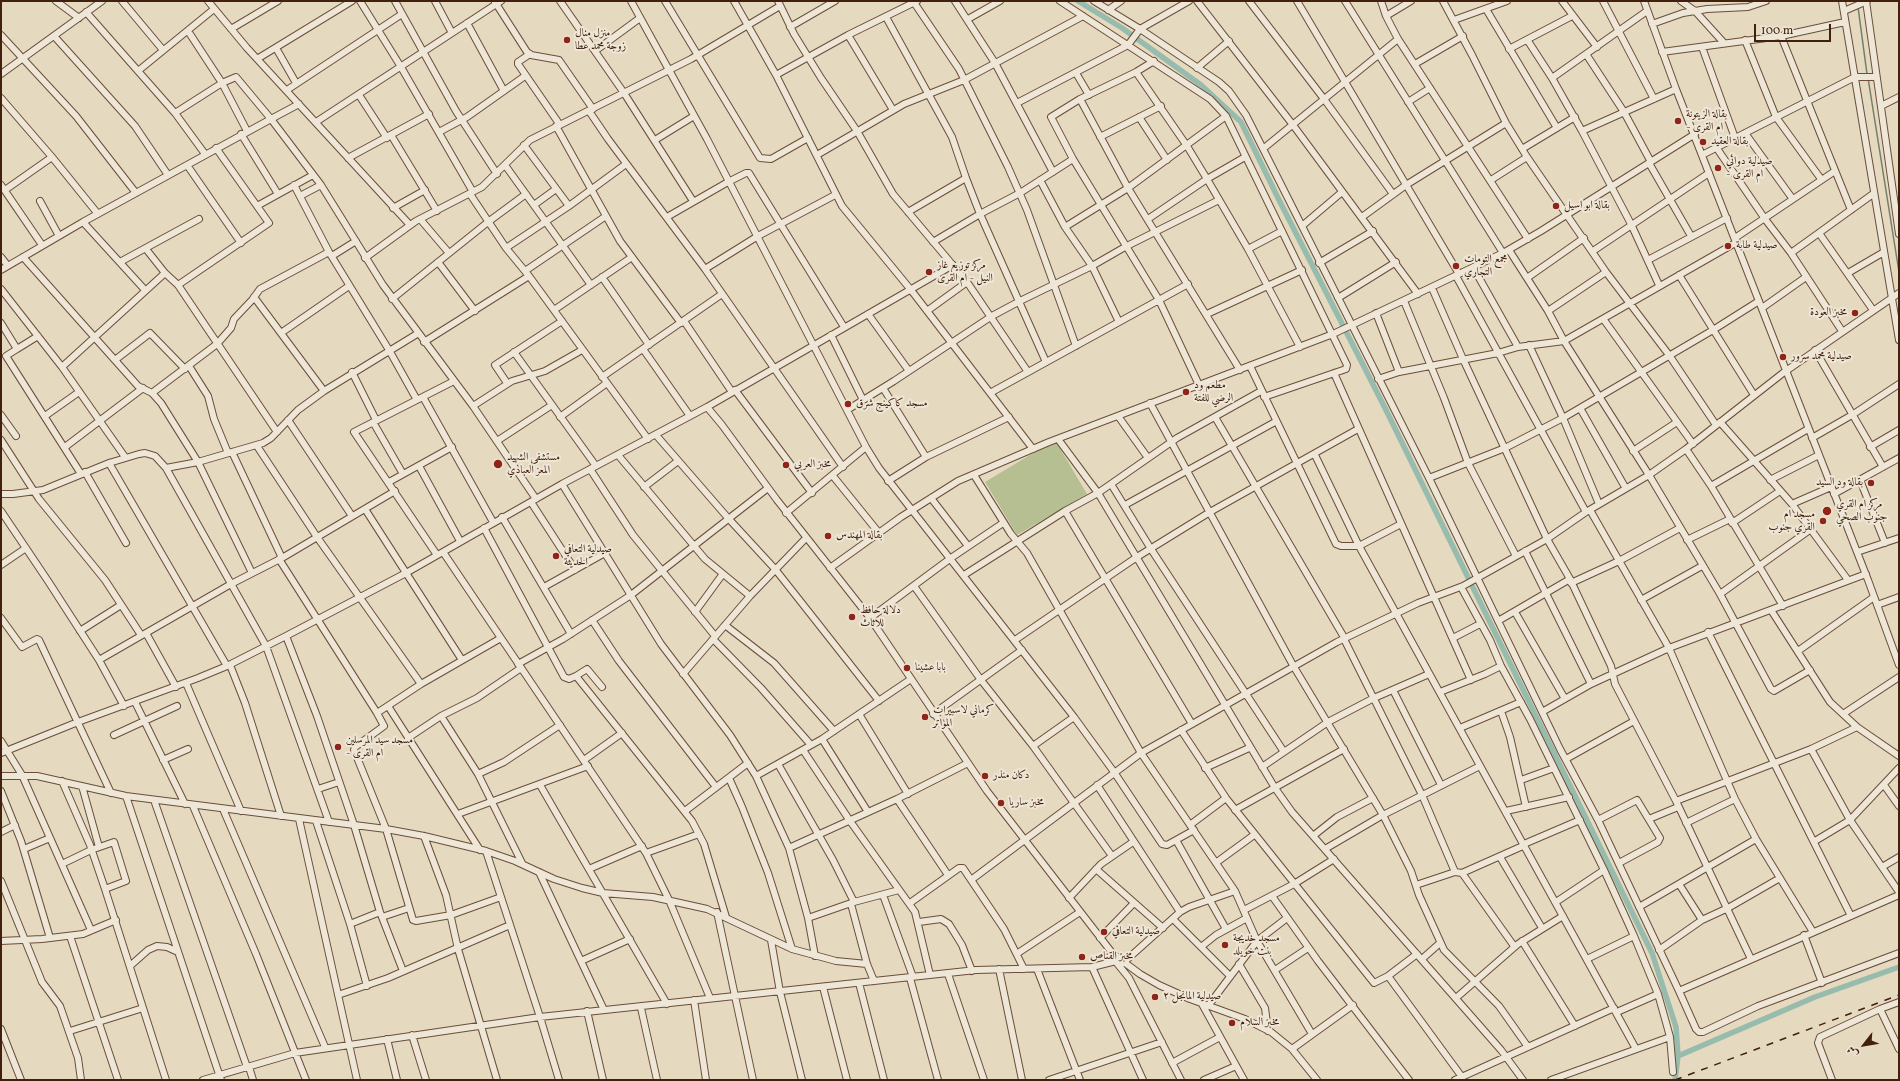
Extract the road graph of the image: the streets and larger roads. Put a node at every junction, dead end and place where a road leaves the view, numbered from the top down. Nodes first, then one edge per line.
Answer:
1 (56, 1) edge
2 (102, 1) edge
3 (122, 1) edge
4 (209, 1) edge
5 (278, 1) edge
6 (352, 1) edge
7 (360, 1) edge
8 (395, 1) edge
9 (435, 1) edge
10 (560, 1) edge
11 (631, 1) edge
12 (674, 1) edge
13 (734, 1) edge
14 (835, 1) edge
15 (955, 1) edge
16 (1000, 1) edge
17 (1060, 1) edge
18 (1094, 1) edge
19 (1121, 1) edge
20 (1189, 1) edge
21 (1197, 1) edge
22 (1249, 1) edge
23 (1297, 1) edge
24 (1345, 1) edge
25 (1381, 1) edge
26 (1411, 1) edge
27 (1443, 1) edge
28 (1505, 1) edge
29 (1562, 1) edge
30 (1603, 1) edge
31 (1644, 1) edge
32 (1681, 1) edge
33 (1766, 1) edge
34 (1842, 1) edge
35 (497, 2) edge
36 (915, 2) edge
37 (1866, 2) edge
38 (666, 3) edge
39 (779, 4) edge
40 (214, 9) junction
41 (1486, 9) junction
42 (1108, 10) junction
43 (1846, 10) junction
44 (1647, 11) junction
45 (1695, 11) junction
46 (86, 12) junction
47 (402, 14) junction
48 (1083, 16) junction
49 (1386, 16) junction
50 (1572, 16) junction
51 (886, 17) junction
52 (79, 18) junction
53 (640, 18) junction
54 (968, 19) junction
55 (1454, 20) junction
56 (1846, 22) junction
57 (468, 23) junction
58 (748, 24) junction
59 (1652, 24) junction
60 (790, 27) junction
61 (231, 29) junction
62 (1140, 29) junction
63 (188, 30) junction
64 (378, 30) junction
65 (1619, 31) junction
66 (452, 33) junction
67 (1, 35) edge
68 (848, 35) junction
69 (54, 36) junction
70 (1463, 36) junction
71 (1781, 36) junction
72 (1398, 39) junction
73 (1744, 40) junction
74 (1229, 41) junction
75 (1528, 41) junction
76 (1724, 44) junction
77 (1128, 45) junction
78 (1597, 47) junction
79 (1702, 47) junction
80 (276, 48) junction
81 (1510, 49) junction
82 (163, 50) junction
83 (595, 51) junction
84 (424, 52) junction
85 (1662, 52) junction
86 (530, 54) junction
87 (1586, 54) junction
88 (697, 55) junction
89 (1379, 55) junction
90 (808, 57) junction
91 (23, 58) junction
92 (257, 59) junction
93 (1154, 61) junction
94 (995, 63) junction
95 (1415, 64) junction
96 (401, 67) junction
97 (1197, 68) junction
98 (669, 69) junction
99 (138, 71) junction
100 (1076, 72) junction
101 (1136, 72) junction
102 (1, 74) edge
103 (776, 75) junction
104 (526, 76) junction
105 (1856, 77) junction
106 (1874, 77) junction
107 (1552, 78) junction
108 (964, 80) junction
109 (1345, 82) junction
110 (222, 83) junction
111 (296, 83) junction
112 (1430, 88) junction
113 (1676, 89) junction
114 (287, 90) junction
115 (504, 91) junction
116 (624, 93) junction
117 (358, 95) junction
118 (929, 95) junction
119 (1089, 95) junction
120 (1, 98) edge
121 (1080, 99) junction
122 (1324, 99) junction
123 (1654, 99) junction
124 (1898, 100) edge
125 (1806, 101) junction
126 (1408, 102) junction
127 (299, 104) junction
128 (1017, 104) junction
129 (1160, 106) junction
130 (1880, 106) junction
131 (591, 110) junction
132 (892, 110) junction
133 (1624, 112) junction
134 (175, 113) junction
135 (429, 114) junction
136 (694, 116) junction
137 (1226, 116) junction
138 (1139, 117) junction
139 (1575, 117) junction
140 (1776, 117) junction
141 (271, 119) junction
142 (461, 120) junction
143 (316, 122) junction
144 (1506, 123) junction
145 (558, 125) junction
146 (1292, 125) junction
147 (1557, 128) junction
148 (857, 131) junction
149 (1582, 131) junction
150 (439, 132) junction
151 (244, 133) junction
152 (1745, 133) junction
153 (1695, 134) junction
154 (389, 136) junction
155 (1100, 137) junction
156 (808, 138) junction
157 (1735, 138) junction
158 (655, 140) junction
159 (524, 145) junction
160 (1187, 146) junction
161 (1469, 146) junction
162 (1716, 147) junction
163 (216, 148) junction
164 (1264, 148) junction
165 (1522, 149) junction
166 (205, 154) junction
167 (817, 155) junction
168 (1702, 155) junction
169 (52, 157) junction
170 (1245, 157) junction
171 (1527, 157) junction
172 (348, 158) junction
173 (1073, 159) junction
174 (1167, 160) junction
175 (1444, 161) junction
176 (1650, 163) junction
177 (626, 164) junction
178 (186, 165) junction
179 (505, 165) junction
180 (1835, 171) junction
181 (1053, 172) junction
182 (1710, 173) junction
183 (497, 174) junction
184 (168, 175) junction
185 (313, 175) junction
186 (966, 178) junction
187 (1821, 179) junction
188 (1040, 180) junction
189 (1207, 180) junction
190 (1491, 180) junction
191 (728, 182) junction
192 (1, 185) edge
193 (294, 185) junction
194 (1406, 185) junction
195 (321, 186) junction
196 (1611, 187) junction
197 (1128, 188) junction
198 (556, 189) junction
199 (5, 190) junction
200 (425, 190) junction
201 (591, 190) junction
202 (1342, 192) junction
203 (136, 193) junction
204 (471, 193) junction
205 (1020, 193) junction
206 (278, 194) junction
207 (526, 194) junction
208 (1393, 194) junction
209 (1874, 194) junction
210 (835, 195) junction
211 (300, 196) junction
212 (1669, 198) junction
213 (1792, 198) junction
214 (1219, 200) junction
215 (40, 201) dead end
216 (693, 201) junction
217 (534, 205) junction
218 (258, 206) junction
219 (569, 206) junction
220 (1102, 206) junction
221 (393, 208) junction
222 (1851, 210) junction
223 (437, 211) junction
224 (908, 212) junction
225 (98, 214) junction
226 (980, 214) junction
227 (1566, 215) junction
228 (606, 216) junction
229 (667, 217) junction
230 (1362, 217) junction
231 (1727, 218) junction
232 (198, 219) dead end
233 (420, 219) junction
234 (1148, 219) junction
235 (1765, 219) junction
236 (546, 221) junction
237 (83, 222) junction
238 (488, 222) junction
239 (1898, 222) edge
240 (781, 223) junction
241 (1631, 224) junction
242 (410, 225) junction
243 (1302, 226) junction
244 (1065, 227) junction
245 (1156, 231) junction
246 (1282, 231) junction
247 (1373, 231) junction
248 (1819, 233) junction
249 (1899, 234) edge
250 (59, 236) junction
251 (758, 236) junction
252 (1691, 236) junction
253 (1584, 238) junction
254 (1528, 239) junction
255 (1736, 240) junction
256 (356, 241) junction
257 (933, 242) junction
258 (241, 243) junction
259 (42, 245) junction
260 (563, 245) junction
261 (1125, 247) junction
262 (506, 248) junction
263 (146, 249) junction
264 (1248, 249) junction
265 (1509, 250) junction
266 (1593, 250) junction
267 (1884, 252) junction
268 (449, 253) junction
269 (1502, 253) junction
270 (1791, 253) junction
271 (330, 254) junction
272 (1, 257) edge
273 (23, 257) junction
274 (632, 257) junction
275 (365, 258) junction
276 (1648, 260) junction
277 (120, 262) junction
278 (438, 262) junction
279 (1396, 262) junction
280 (1319, 263) junction
281 (953, 265) junction
282 (8, 266) junction
283 (1092, 266) junction
284 (1473, 267) junction
285 (705, 269) junction
286 (1, 270) edge
287 (1302, 270) junction
288 (1606, 272) junction
289 (165, 273) junction
290 (1848, 273) junction
291 (527, 274) junction
292 (1457, 275) junction
293 (1679, 275) junction
294 (1806, 277) junction
295 (602, 278) junction
296 (1527, 278) junction
297 (967, 282) junction
298 (178, 284) junction
299 (1188, 284) junction
300 (591, 285) junction
301 (1054, 285) junction
302 (1659, 285) junction
303 (349, 286) junction
304 (1268, 286) junction
305 (1432, 288) junction
306 (1, 289) edge
307 (145, 290) junction
308 (911, 290) junction
309 (722, 294) junction
310 (1418, 294) junction
311 (1895, 295) edge
312 (254, 297) junction
313 (1338, 298) junction
314 (392, 299) junction
315 (1020, 300) junction
316 (1159, 300) junction
317 (1404, 301) junction
318 (1759, 301) junction
319 (1630, 304) junction
320 (1762, 308) junction
321 (554, 310) junction
322 (1873, 310) junction
323 (475, 311) junction
324 (927, 311) junction
325 (1548, 311) junction
326 (1376, 313) junction
327 (868, 314) junction
328 (1207, 314) junction
329 (992, 316) junction
330 (1604, 320) junction
331 (562, 321) junction
332 (682, 322) junction
333 (1119, 322) junction
334 (1, 323) edge
335 (1350, 326) junction
336 (844, 327) junction
337 (1714, 330) junction
338 (1842, 331) junction
339 (281, 332) junction
340 (418, 334) junction
341 (1334, 334) junction
342 (831, 335) junction
343 (38, 336) junction
344 (95, 338) junction
345 (1899, 340) edge
346 (1564, 341) junction
347 (424, 342) junction
348 (952, 343) junction
349 (217, 344) junction
350 (649, 344) junction
351 (814, 345) junction
352 (1529, 345) junction
353 (1076, 346) junction
354 (1300, 347) junction
355 (1518, 347) junction
356 (17, 349) junction
357 (643, 349) junction
358 (389, 350) junction
359 (582, 350) junction
360 (1815, 350) junction
361 (514, 352) junction
362 (1498, 353) junction
363 (1669, 355) junction
364 (4, 357) edge
365 (1463, 359) junction
366 (115, 360) junction
367 (1046, 362) junction
368 (1250, 366) junction
369 (1431, 366) junction
370 (62, 367) junction
371 (187, 367) junction
372 (773, 368) junction
373 (1240, 370) junction
374 (352, 372) junction
375 (909, 372) junction
376 (1028, 372) junction
377 (1399, 372) junction
378 (1641, 372) junction
379 (1786, 372) junction
380 (1334, 373) junction
381 (531, 375) junction
382 (602, 377) junction
383 (1378, 379) junction
384 (454, 381) junction
385 (607, 382) junction
386 (507, 383) junction
387 (1899, 384) edge
388 (1199, 385) junction
389 (143, 388) junction
390 (883, 388) junction
391 (324, 391) junction
392 (734, 391) junction
393 (79, 392) junction
394 (152, 393) junction
395 (990, 393) junction
396 (1262, 394) junction
397 (1754, 395) junction
398 (1600, 396) junction
399 (423, 397) junction
400 (417, 400) junction
401 (863, 400) junction
402 (1150, 403) junction
403 (552, 405) junction
404 (473, 406) junction
405 (707, 407) junction
406 (1580, 408) junction
407 (847, 410) junction
408 (1, 415) edge
409 (1852, 415) junction
410 (45, 416) junction
411 (690, 416) junction
412 (1118, 416) junction
413 (1215, 416) junction
414 (560, 417) junction
415 (1009, 417) junction
416 (1563, 418) junction
417 (288, 420) junction
418 (375, 421) junction
419 (100, 422) junction
420 (1275, 422) junction
421 (1677, 422) junction
422 (1718, 424) junction
423 (1540, 428) junction
424 (1358, 429) junction
425 (1808, 429) junction
426 (1899, 430) edge
427 (277, 432) junction
428 (656, 435) junction
429 (16, 436) dead end
430 (648, 438) junction
431 (1812, 438) junction
432 (1058, 439) junction
433 (1, 440) edge
434 (497, 441) junction
435 (1170, 442) junction
436 (1693, 444) junction
437 (1232, 445) junction
438 (256, 446) junction
439 (65, 447) junction
440 (452, 447) junction
441 (866, 447) junction
442 (1870, 447) junction
443 (1505, 448) junction
444 (1032, 449) junction
445 (1686, 450) junction
446 (1633, 451) junction
447 (230, 453) junction
448 (1315, 454) junction
449 (618, 455) junction
450 (1819, 456) junction
451 (125, 457) junction
452 (926, 457) junction
453 (1148, 458) junction
454 (1899, 458) edge
455 (678, 461) junction
456 (1754, 461) junction
457 (109, 462) junction
458 (198, 462) junction
459 (1468, 463) junction
460 (1297, 464) junction
461 (419, 466) junction
462 (596, 466) junction
463 (843, 467) junction
464 (1883, 467) junction
465 (166, 468) junction
466 (590, 469) junction
467 (1187, 471) junction
468 (83, 473) junction
469 (403, 474) junction
470 (1649, 474) junction
471 (974, 475) junction
472 (833, 476) junction
473 (1429, 478) junction
474 (1770, 480) junction
475 (1860, 480) junction
476 (888, 481) junction
477 (389, 482) junction
478 (562, 484) junction
479 (1111, 484) junction
480 (1711, 486) junction
481 (644, 487) junction
482 (1255, 487) junction
483 (1625, 487) junction
484 (1831, 487) junction
485 (768, 488) junction
486 (395, 491) junction
487 (1780, 491) junction
488 (34, 492) junction
489 (812, 493) junction
490 (1098, 493) junction
491 (1, 494) edge
492 (1834, 494) junction
493 (931, 498) junction
494 (533, 500) junction
495 (1599, 504) junction
496 (1792, 504) junction
497 (1125, 506) junction
498 (365, 509) junction
499 (912, 510) junction
500 (1, 511) edge
501 (1065, 511) junction
502 (1588, 511) junction
503 (1210, 512) junction
504 (786, 513) junction
505 (352, 516) junction
506 (502, 517) junction
507 (728, 518) junction
508 (1731, 521) junction
509 (493, 522) junction
510 (1003, 523) junction
511 (1401, 524) junction
512 (484, 528) junction
513 (1680, 528) junction
514 (1811, 529) junction
515 (879, 533) junction
516 (317, 537) junction
517 (806, 538) junction
518 (1899, 538) edge
519 (1547, 539) junction
520 (1687, 540) junction
521 (460, 541) junction
522 (1017, 542) junction
523 (126, 543) dead end
524 (1885, 543) junction
525 (694, 546) junction
526 (968, 546) junction
527 (1359, 546) junction
528 (26, 548) junction
529 (1151, 549) junction
530 (1525, 551) junction
531 (1857, 552) junction
532 (440, 553) junction
533 (605, 553) junction
534 (1516, 556) junction
535 (1137, 557) junction
536 (281, 558) junction
537 (951, 558) junction
538 (1619, 561) junction
539 (1, 565) edge
540 (1702, 566) junction
541 (1759, 567) junction
542 (830, 568) junction
543 (775, 569) junction
544 (575, 570) junction
545 (662, 572) junction
546 (252, 573) junction
547 (406, 573) junction
548 (1866, 574) junction
549 (722, 575) junction
550 (964, 575) junction
551 (1105, 577) junction
552 (1476, 579) junction
553 (1570, 580) junction
554 (1848, 580) junction
555 (231, 584) junction
556 (914, 586) junction
557 (1462, 586) junction
558 (544, 587) junction
559 (1546, 593) junction
560 (1720, 594) junction
561 (631, 595) junction
562 (750, 596) junction
563 (1435, 596) junction
564 (1874, 597) junction
565 (1899, 597) edge
566 (359, 598) junction
567 (1641, 600) junction
568 (121, 605) junction
569 (193, 606) junction
570 (1783, 606) junction
571 (1877, 606) junction
572 (1060, 608) junction
573 (1771, 610) junction
574 (695, 612) junction
575 (1515, 612) junction
576 (1396, 614) junction
577 (1, 618) edge
578 (870, 618) junction
579 (317, 619) junction
580 (592, 620) junction
581 (1498, 621) junction
582 (1736, 623) junction
583 (1480, 624) junction
584 (725, 625) junction
585 (80, 631) junction
586 (1708, 632) junction
587 (144, 634) junction
588 (571, 634) junction
589 (286, 636) junction
590 (501, 638) junction
591 (714, 638) junction
592 (1453, 638) junction
593 (1344, 639) junction
594 (1015, 640) junction
595 (266, 646) junction
596 (548, 648) junction
597 (1669, 648) junction
598 (1022, 650) junction
599 (1798, 651) junction
600 (99, 660) junction
601 (462, 660) junction
602 (228, 665) junction
603 (1899, 665) edge
604 (520, 666) junction
605 (1501, 666) junction
606 (1294, 667) junction
607 (1810, 670) junction
608 (683, 674) junction
609 (1429, 674) junction
610 (1612, 675) junction
611 (576, 676) junction
612 (1899, 677) edge
613 (911, 679) junction
614 (981, 680) junction
615 (1471, 680) junction
616 (186, 683) junction
617 (421, 684) junction
618 (1591, 684) junction
619 (176, 687) junction
620 (602, 687) dead end
621 (1393, 690) junction
622 (1440, 692) junction
623 (1247, 695) junction
624 (1374, 698) junction
625 (1565, 699) junction
626 (879, 701) junction
627 (135, 702) junction
628 (1521, 702) junction
629 (124, 706) junction
630 (177, 706) dead end
631 (388, 706) junction
632 (1225, 706) junction
633 (1501, 711) junction
634 (1542, 712) junction
635 (377, 713) junction
636 (859, 714) junction
637 (933, 714) junction
638 (1843, 714) junction
639 (442, 716) junction
640 (1074, 717) junction
641 (144, 721) junction
642 (1634, 721) junction
643 (78, 722) junction
644 (1328, 722) junction
645 (1192, 724) junction
646 (560, 725) junction
647 (1857, 727) junction
648 (1460, 728) junction
649 (1181, 730) junction
650 (834, 731) junction
651 (622, 733) junction
652 (114, 736) dead end
653 (408, 738) junction
654 (822, 739) junction
655 (1, 741) edge
656 (811, 745) junction
657 (1033, 746) junction
658 (1249, 748) junction
659 (188, 749) dead end
660 (1344, 749) junction
661 (1811, 749) junction
662 (803, 750) junction
663 (8, 751) junction
664 (1284, 752) junction
665 (1, 753) edge
666 (1142, 753) junction
667 (1899, 756) edge
668 (1566, 759) junction
669 (163, 760) junction
670 (584, 760) junction
671 (748, 763) junction
672 (968, 763) junction
673 (1773, 763) junction
674 (778, 764) junction
675 (588, 766) junction
676 (1480, 766) junction
677 (1262, 767) junction
678 (1205, 768) junction
679 (1554, 768) junction
680 (1899, 768) edge
681 (1114, 772) junction
682 (478, 774) junction
683 (22, 775) junction
684 (1, 776) edge
685 (756, 776) junction
686 (728, 778) junction
687 (1521, 780) junction
688 (1729, 780) junction
689 (62, 781) junction
690 (339, 782) junction
691 (540, 784) junction
692 (1884, 784) junction
693 (1097, 785) junction
694 (1441, 785) junction
695 (82, 786) junction
696 (716, 787) junction
697 (1275, 788) junction
698 (318, 789) junction
699 (1, 791) edge
700 (111, 793) junction
701 (908, 794) junction
702 (1422, 795) junction
703 (126, 796) junction
704 (1569, 797) junction
705 (1226, 798) junction
706 (1373, 798) junction
707 (897, 799) junction
708 (1736, 799) junction
709 (154, 800) junction
710 (491, 801) junction
711 (1072, 803) junction
712 (185, 804) junction
713 (1676, 804) junction
714 (193, 806) junction
715 (1899, 806) edge
716 (1526, 807) junction
717 (223, 809) junction
718 (1235, 810) junction
719 (241, 811) junction
720 (685, 811) junction
721 (1506, 811) junction
722 (868, 812) junction
723 (458, 814) junction
724 (1383, 815) junction
725 (281, 816) junction
726 (299, 819) junction
727 (1650, 819) junction
728 (1580, 820) junction
729 (1598, 820) junction
730 (1850, 820) junction
731 (316, 821) junction
732 (850, 821) junction
733 (329, 822) junction
734 (1686, 823) junction
735 (15, 825) junction
736 (354, 825) junction
737 (1192, 827) junction
738 (386, 829) junction
739 (1, 832) edge
740 (699, 834) junction
741 (819, 834) junction
742 (1254, 835) junction
743 (424, 836) junction
744 (1313, 836) junction
745 (50, 838) junction
746 (1756, 839) junction
747 (1176, 840) junction
748 (1024, 841) junction
749 (1815, 841) junction
750 (1133, 842) junction
751 (1525, 845) junction
752 (642, 846) junction
753 (99, 847) junction
754 (789, 848) junction
755 (24, 849) junction
756 (1325, 849) junction
757 (91, 850) junction
758 (483, 851) junction
759 (646, 853) junction
760 (1112, 856) junction
761 (1500, 857) junction
762 (1899, 857) edge
763 (1334, 859) junction
764 (1217, 862) junction
765 (522, 863) junction
766 (1619, 863) junction
767 (62, 864) junction
768 (1882, 867) junction
769 (1707, 868) junction
770 (589, 869) junction
771 (1096, 869) junction
772 (1604, 870) junction
773 (539, 872) junction
774 (1455, 872) junction
775 (1462, 874) junction
776 (948, 875) junction
777 (1780, 878) junction
778 (971, 880) junction
779 (1, 881) edge
780 (1294, 884) junction
781 (1678, 884) junction
782 (1416, 885) junction
783 (105, 889) junction
784 (899, 890) junction
785 (1235, 891) junction
786 (603, 893) junction
787 (1899, 894) edge
788 (883, 895) junction
789 (1272, 896) junction
790 (501, 897) junction
791 (1069, 898) junction
792 (669, 900) junction
793 (1210, 900) junction
794 (1556, 902) junction
795 (853, 903) junction
796 (910, 903) junction
797 (1134, 903) junction
798 (1639, 907) junction
799 (409, 908) junction
800 (1728, 908) junction
801 (1244, 910) junction
802 (717, 912) junction
803 (1080, 912) junction
804 (1180, 912) junction
805 (381, 915) junction
806 (451, 915) junction
807 (1564, 916) junction
808 (1850, 916) junction
809 (726, 917) junction
810 (808, 918) junction
811 (1247, 918) junction
812 (1286, 918) junction
813 (1173, 919) junction
814 (116, 920) junction
815 (1702, 920) junction
816 (919, 922) junction
817 (350, 924) junction
818 (510, 925) junction
819 (1163, 928) junction
820 (1542, 928) junction
821 (1226, 929) junction
822 (92, 930) junction
823 (1813, 932) junction
824 (1804, 935) junction
825 (70, 936) junction
826 (1634, 936) junction
827 (50, 938) junction
828 (1100, 938) junction
829 (630, 939) junction
830 (26, 940) junction
831 (771, 940) junction
832 (1, 941) edge
833 (1257, 941) junction
834 (1522, 941) junction
835 (1440, 943) junction
836 (1514, 946) junction
837 (1201, 947) junction
838 (1308, 948) junction
839 (458, 949) junction
840 (792, 949) junction
841 (1659, 950) junction
842 (178, 952) junction
843 (1899, 953) edge
844 (1018, 954) junction
845 (1417, 954) junction
846 (815, 956) junction
847 (1422, 959) junction
848 (1587, 959) junction
849 (1751, 959) junction
850 (581, 961) junction
851 (1119, 962) junction
852 (867, 964) junction
853 (1239, 964) junction
854 (130, 966) junction
855 (1092, 967) junction
856 (999, 969) junction
857 (1024, 969) junction
858 (1037, 969) junction
859 (972, 970) junction
860 (1275, 970) junction
861 (403, 971) junction
862 (948, 974) junction
863 (930, 975) junction
864 (1230, 976) junction
865 (1388, 976) junction
866 (911, 977) junction
867 (874, 982) junction
868 (1475, 982) junction
869 (859, 983) junction
870 (1822, 983) junction
871 (367, 986) junction
872 (823, 987) junction
873 (1678, 990) junction
874 (780, 992) junction
875 (1658, 994) junction
876 (338, 995) junction
877 (736, 996) junction
878 (710, 998) junction
879 (1456, 998) junction
880 (694, 1000) junction
881 (1899, 1002) edge
882 (667, 1004) junction
883 (1205, 1005) junction
884 (1353, 1005) junction
885 (142, 1008) junction
886 (641, 1008) junction
887 (1880, 1008) junction
888 (604, 1010) junction
889 (1615, 1010) junction
890 (587, 1011) junction
891 (540, 1017) junction
892 (98, 1022) junction
893 (480, 1026) junction
894 (1575, 1026) junction
895 (1, 1029) edge
896 (1268, 1030) junction
897 (70, 1031) junction
898 (1312, 1034) junction
899 (412, 1035) junction
900 (1220, 1037) junction
901 (1670, 1037) junction
902 (387, 1039) junction
903 (1162, 1042) junction
904 (348, 1044) junction
905 (325, 1047) junction
906 (1528, 1047) junction
907 (1292, 1049) junction
908 (1636, 1049) junction
909 (1899, 1049) edge
910 (295, 1053) junction
911 (1130, 1054) junction
912 (1507, 1058) junction
913 (1172, 1063) junction
914 (1236, 1066) junction
915 (248, 1067) junction
916 (1076, 1072) junction
917 (1673, 1072) dead end
918 (1462, 1077) junction
919 (221, 1078) edge
920 (884, 1079) edge
921 (21, 1080) edge
922 (81, 1080) edge
923 (118, 1080) edge
924 (166, 1080) edge
925 (203, 1080) edge
926 (253, 1080) edge
927 (306, 1080) edge
928 (357, 1080) edge
929 (397, 1080) edge
930 (426, 1080) edge
931 (497, 1080) edge
932 (559, 1080) edge
933 (603, 1080) edge
934 (657, 1080) edge
935 (706, 1080) edge
936 (753, 1080) edge
937 (802, 1080) edge
938 (847, 1080) edge
939 (876, 1080) edge
940 (938, 1080) edge
941 (984, 1080) edge
942 (1022, 1080) edge
943 (1048, 1080) edge
944 (1080, 1080) edge
945 (1143, 1080) edge
946 (1181, 1080) edge
947 (1204, 1080) edge
948 (1244, 1080) edge
949 (1317, 1080) edge
950 (1409, 1080) edge
951 (1456, 1080) edge
952 (1523, 1080) edge
953 (1551, 1080) edge
954 (1832, 1080) edge

1 - 52 street
2 - 46 street
3 - 82 street
4 - 40 street
5 - 61 street
6 - 80 street
7 - 64 street
8 - 47 street
9 - 66 street
10 - 83 street
11 - 53 street
12 - 38 street
13 - 58 street
14 - 60 street
15 - 54 street
16 - 54 street
17 - 48 street
18 - 42 street
19 - 42 street
20 - 62 street
21 - 74 street
22 - 122 street
23 - 109 street
24 - 89 street
25 - 49 street
26 - 49 street
27 - 55 street
28 - 41 street
29 - 50 street
30 - 65 street
31 - 44 street
32 - 45 street
33 - 45 street
34 - 43 street
35 - 57 street
35 - 86 street
36 - 51 street
36 - 108 street
37 - 43 street
37 - 106 street
38 - 88 street
39 - 58 street
39 - 60 street
40 - 61 street
40 - 63 street
41 - 55 street
41 - 81 street
42 - 62 street
43 - 56 street
44 - 59 street
44 - 65 street
45 - 59 street
45 - 76 street
46 - 52 street
46 - 99 street
47 - 64 street
47 - 84 street
48 - 77 street
48 - 94 street
49 - 72 street
50 - 75 street
50 - 78 street
51 - 68 street
51 - 118 street
52 - 69 street
53 - 83 street
53 - 98 street
54 - 94 street
55 - 70 street
56 - 71 street
56 - 105 street
57 - 66 street
57 - 115 street
58 - 88 street
58 - 103 street
59 - 85 street
60 - 90 street
61 - 92 street
62 - 77 street
62 - 97 street
63 - 82 street
63 - 110 street
64 - 96 street
64 - 111 street
65 - 78 street
65 - 123 street
66 - 84 street
67 - 91 street
68 - 90 street
68 - 132 street
69 - 91 street
69 - 184 street
70 - 95 street
70 - 144 street
71 - 73 street
71 - 125 street
72 - 89 street
72 - 95 street
73 - 76 street
73 - 140 street
74 - 97 street
74 - 146 street
75 - 81 street
75 - 107 street
76 - 79 street
77 - 93 street
77 - 100 street
78 - 87 street
79 - 85 street
79 - 157 street
80 - 92 street
80 - 111 street
81 - 147 street
82 - 99 street
83 - 116 street
84 - 96 street
84 - 142 street
85 - 113 street
86 - 104 street
86 - 131 street
87 - 107 street
87 - 133 street
88 - 98 street
88 - 156 street
89 - 109 street
89 - 126 street
90 - 103 street
90 - 148 street
91 - 102 street
91 - 203 street
92 - 114 street
93 - 101 street
93 - 137 street
94 - 108 street
94 - 128 street
95 - 112 street
96 - 117 street
96 - 135 street
97 - 164 street
98 - 116 street
98 - 136 street
99 - 134 street
100 - 119 street
100 - 128 street
101 - 119 street
101 - 129 street
103 - 156 street
104 - 115 street
104 - 145 street
105 - 106 street
105 - 125 street
105 - 209 street
106 - 130 street
107 - 139 street
108 - 118 street
108 - 205 street
109 - 122 street
109 - 194 street
110 - 134 street
110 - 141 street
110 - 151 street
111 - 114 street
112 - 126 street
112 - 161 street
113 - 123 street
113 - 153 street
114 - 127 street
115 - 142 street
116 - 131 street
116 - 158 street
117 - 143 street
117 - 154 street
118 - 132 street
118 - 186 street
119 - 121 street
120 - 169 street
121 - 155 street
121 - 173 street
122 - 146 street
122 - 208 street
123 - 133 street
124 - 130 street
125 - 140 street
125 - 180 street
126 - 175 street
127 - 141 street
127 - 143 street
128 - 181 street
129 - 138 street
129 - 160 street
130 - 239 street
131 - 145 street
131 - 177 street
132 - 148 street
133 - 149 street
133 - 176 street
134 - 166 street
135 - 150 street
135 - 154 street
136 - 158 street
136 - 191 street
137 - 160 street
137 - 170 street
138 - 155 street
138 - 174 street
139 - 147 street
139 - 149 street
140 - 152 street
140 - 187 street
141 - 151 street
141 - 185 street
142 - 150 street
142 - 183 street
143 - 172 street
144 - 161 street
144 - 165 street
145 - 159 street
145 - 201 street
146 - 164 street
146 - 202 street
147 - 165 street
148 - 167 street
148 - 224 street
149 - 196 street
150 - 204 street
151 - 163 street
151 - 206 street
152 - 157 street
152 - 213 street
153 - 168 street
153 - 176 street
154 - 172 street
154 - 200 street
155 - 197 street
156 - 167 street
157 - 162 street
158 - 216 street
159 - 179 street
159 - 198 street
160 - 174 street
160 - 189 street
161 - 175 street
161 - 190 street
162 - 168 street
162 - 235 street
163 - 166 street
163 - 218 street
164 - 243 street
165 - 171 street
166 - 178 street
167 - 210 street
168 - 182 street
169 - 199 street
169 - 225 street
170 - 189 street
170 - 246 street
171 - 190 street
171 - 227 street
172 - 221 street
173 - 181 street
173 - 220 street
174 - 197 street
175 - 194 street
175 - 269 street
176 - 196 street
176 - 212 street
177 - 201 street
177 - 229 street
178 - 184 street
178 - 258 street
179 - 183 street
179 - 207 street
180 - 187 street
180 - 222 street
181 - 188 street
182 - 212 street
182 - 231 street
183 - 204 street
184 - 203 street
185 - 193 street
185 - 195 street
186 - 224 street
186 - 226 street
187 - 213 street
188 - 205 street
188 - 244 street
189 - 214 street
189 - 234 street
190 - 254 street
191 - 216 street
191 - 240 street
191 - 251 street
192 - 199 street
193 - 206 street
193 - 211 street
194 - 208 street
194 - 292 street
195 - 211 street
195 - 256 street
196 - 227 street
196 - 241 street
197 - 220 street
197 - 234 street
198 - 217 street
198 - 219 street
199 - 259 street
200 - 221 street
200 - 223 street
201 - 219 street
201 - 228 street
202 - 230 street
202 - 243 street
203 - 225 street
204 - 223 street
204 - 238 street
205 - 226 street
205 - 301 street
206 - 218 street
207 - 217 street
207 - 238 street
208 - 230 street
209 - 222 street
209 - 267 street
210 - 240 street
210 - 308 street
211 - 271 street
212 - 241 street
212 - 252 street
213 - 235 street
214 - 245 street
214 - 264 street
215 - 250 street
216 - 229 street
217 - 236 street
218 - 258 street
219 - 236 street
220 - 244 street
220 - 261 street
221 - 242 street
222 - 248 street
223 - 233 street
224 - 257 street
225 - 237 street
226 - 257 street
226 - 315 street
227 - 253 street
227 - 254 street
228 - 260 street
228 - 274 street
229 - 285 street
230 - 247 street
231 - 252 street
231 - 255 street
232 - 263 street
233 - 242 street
233 - 268 street
234 - 245 street
235 - 255 street
235 - 270 street
236 - 260 street
236 - 262 street
237 - 250 street
237 - 277 street
238 - 262 street
238 - 268 street
239 - 249 street
240 - 251 street
240 - 336 street
241 - 266 street
241 - 276 street
242 - 275 street
243 - 280 street
244 - 283 street
245 - 261 street
245 - 299 street
246 - 264 street
246 - 287 street
247 - 279 street
247 - 280 street
248 - 270 street
248 - 290 street
250 - 259 street
251 - 285 street
251 - 351 street
252 - 276 street
253 - 266 street
253 - 296 street
254 - 265 street
255 - 293 street
255 - 318 street
256 - 271 street
256 - 275 street
257 - 281 street
258 - 298 street
259 - 273 street
260 - 291 street
260 - 300 street
261 - 283 street
261 - 316 street
262 - 291 street
263 - 277 street
263 - 289 street
264 - 304 street
265 - 269 street
265 - 296 street
266 - 288 street
267 - 290 street
267 - 311 street
268 - 278 street
269 - 284 street
270 - 294 street
271 - 303 street
271 - 312 street
272 - 282 street
273 - 282 street
273 - 344 street
274 - 295 street
274 - 332 street
275 - 314 street
276 - 302 street
277 - 307 street
278 - 314 street
278 - 323 street
279 - 310 street
279 - 313 street
280 - 313 street
281 - 297 street
281 - 308 street
282 - 286 street
283 - 301 street
283 - 333 street
284 - 292 street
284 - 355 street
285 - 309 street
287 - 304 street
287 - 341 street
288 - 319 street
288 - 325 street
289 - 298 street
289 - 307 street
290 - 322 street
291 - 321 street
291 - 323 street
292 - 305 street
292 - 362 street
293 - 302 street
293 - 337 street
294 - 320 street
294 - 338 street
295 - 300 street
295 - 350 street
296 - 325 street
297 - 324 street
297 - 329 street
298 - 349 street
299 - 316 street
299 - 328 street
300 - 321 street
301 - 315 street
301 - 353 street
302 - 319 street
303 - 339 street
303 - 358 street
304 - 328 street
304 - 354 street
305 - 310 street
305 - 365 street
306 - 343 street
307 - 344 street
308 - 324 street
308 - 327 street
309 - 332 street
309 - 372 street
310 - 317 street
311 - 322 street
311 - 345 street
312 - 339 street
312 - 349 street
313 - 335 street
314 - 340 street
315 - 329 street
315 - 367 street
316 - 333 street
316 - 388 street
317 - 326 street
317 - 369 street
318 - 320 street
318 - 337 street
319 - 330 street
319 - 363 street
320 - 379 street
321 - 331 street
322 - 338 street
323 - 347 street
324 - 348 street
325 - 346 street
326 - 335 street
326 - 377 street
327 - 336 street
327 - 375 street
328 - 373 street
329 - 348 street
329 - 376 street
330 - 346 street
330 - 378 street
331 - 359 street
331 - 361 street
332 - 350 street
332 - 392 street
333 - 353 street
334 - 356 street
335 - 341 street
335 - 383 street
336 - 342 street
337 - 363 street
337 - 397 street
338 - 360 street
339 - 391 street
340 - 347 street
340 - 358 street
341 - 354 street
341 - 380 street
342 - 351 street
342 - 401 street
343 - 356 street
343 - 370 street
344 - 366 street
344 - 370 street
346 - 352 street
346 - 398 street
347 - 384 street
348 - 375 street
348 - 395 street
349 - 371 street
349 - 427 street
350 - 357 street
351 - 372 street
351 - 407 street
352 - 355 street
352 - 416 street
353 - 367 street
354 - 368 street
355 - 362 street
356 - 364 street
357 - 382 street
357 - 411 street
358 - 374 street
358 - 400 street
359 - 381 street
359 - 382 street
360 - 379 street
360 - 409 street
361 - 381 street
361 - 386 street
362 - 365 street
362 - 423 street
363 - 378 street
363 - 422 street
364 - 410 street
365 - 369 street
365 - 443 street
366 - 371 street
366 - 389 street
367 - 376 street
368 - 373 street
368 - 396 street
369 - 377 street
369 - 459 street
370 - 393 street
371 - 394 street
371 - 447 street
372 - 392 street
372 - 463 street
373 - 388 street
374 - 391 street
374 - 418 street
375 - 390 street
376 - 395 street
377 - 383 street
378 - 398 street
378 - 421 street
379 - 397 street
379 - 425 street
380 - 396 street
380 - 424 street
381 - 386 street
381 - 403 street
382 - 385 street
383 - 473 street
384 - 399 street
384 - 404 street
385 - 414 street
385 - 430 street
386 - 404 street
387 - 409 street
388 - 402 street
389 - 394 street
389 - 419 street
390 - 401 street
390 - 452 street
391 - 417 street
392 - 405 street
392 - 489 street
393 - 410 street
393 - 419 street
394 - 458 street
395 - 415 street
396 - 413 street
396 - 420 street
397 - 422 street
398 - 406 street
398 - 446 street
399 - 400 street
399 - 440 street
400 - 418 street
401 - 407 street
402 - 412 street
402 - 435 street
403 - 414 street
403 - 434 street
404 - 434 street
405 - 411 street
405 - 485 street
406 - 416 street
406 - 483 street
407 - 441 street
408 - 429 street
409 - 431 street
409 - 442 street
410 - 439 street
411 - 428 street
412 - 432 street
412 - 453 street
413 - 435 street
413 - 437 street
414 - 462 street
415 - 444 street
415 - 452 street
416 - 423 street
416 - 495 street
417 - 427 street
417 - 505 street
418 - 469 street
418 - 477 street
419 - 439 street
419 - 451 street
420 - 437 street
420 - 460 street
421 - 436 street
421 - 446 street
422 - 436 street
422 - 456 street
423 - 443 street
423 - 502 street
424 - 448 street
424 - 511 street
425 - 431 street
425 - 456 street
426 - 442 street
427 - 438 street
428 - 430 street
428 - 455 street
430 - 449 street
431 - 450 street
432 - 444 street
432 - 490 street
433 - 488 street
434 - 494 street
435 - 453 street
435 - 467 street
436 - 445 street
437 - 467 street
437 - 482 street
438 - 447 street
438 - 516 street
439 - 468 street
440 - 461 street
440 - 509 street
441 - 463 street
441 - 476 street
442 - 464 street
443 - 459 street
443 - 519 street
444 - 471 street
445 - 470 street
445 - 480 street
446 - 470 street
447 - 458 street
447 - 536 street
448 - 460 street
448 - 527 street
449 - 462 street
449 - 481 street
450 - 474 street
450 - 484 street
451 - 457 street
451 - 465 street
452 - 476 street
453 - 479 street
454 - 464 street
455 - 481 street
455 - 507 street
456 - 474 street
456 - 480 street
457 - 468 street
457 - 569 street
458 - 465 street
458 - 546 street
459 - 473 street
459 - 534 street
460 - 482 street
460 - 527 street
461 - 469 street
461 - 521 street
462 - 466 street
463 - 472 street
464 - 475 street
465 - 555 street
466 - 478 street
466 - 545 street
467 - 497 street
467 - 503 street
468 - 488 street
468 - 523 street
469 - 477 street
470 - 483 street
470 - 513 street
471 - 493 street
471 - 510 street
472 - 489 street
472 - 515 street
473 - 552 street
474 - 487 street
475 - 492 street
475 - 524 street
476 - 499 street
477 - 486 street
478 - 494 street
478 - 533 street
479 - 490 street
479 - 497 street
480 - 508 street
481 - 525 street
482 - 503 street
482 - 593 street
483 - 495 street
484 - 492 street
484 - 496 street
485 - 504 street
485 - 507 street
486 - 498 street
486 - 532 street
487 - 496 street
487 - 508 street
488 - 491 street
488 - 568 street
489 - 504 street
490 - 501 street
490 - 535 street
492 - 531 street
493 - 499 street
493 - 526 street
494 - 506 street
494 - 544 street
495 - 502 street
496 - 514 street
497 - 529 street
498 - 505 street
498 - 547 street
499 - 515 street
499 - 537 street
500 - 528 street
501 - 522 street
501 - 551 street
502 - 519 street
502 - 538 street
503 - 529 street
503 - 606 street
504 - 517 street
505 - 516 street
506 - 509 street
506 - 558 street
507 - 525 street
507 - 543 street
508 - 520 street
508 - 541 street
509 - 512 street
510 - 522 street
510 - 526 street
511 - 527 street
511 - 563 street
512 - 521 street
512 - 596 street
513 - 520 street
513 - 538 street
514 - 541 street
514 - 554 street
515 - 542 street
516 - 536 street
516 - 566 street
517 - 542 street
517 - 543 street
518 - 524 street
519 - 530 street
519 - 553 street
520 - 540 street
521 - 532 street
522 - 550 street
522 - 572 street
524 - 531 street
525 - 545 street
525 - 549 street
526 - 537 street
527 - 576 street
528 - 539 street
528 - 585 street
529 - 535 street
529 - 623 street
530 - 534 street
530 - 559 street
531 - 548 street
532 - 547 street
532 - 590 street
533 - 544 street
533 - 561 street
534 - 552 street
535 - 551 street
535 - 632 street
536 - 546 street
536 - 579 street
537 - 550 street
537 - 556 street
538 - 553 street
538 - 567 street
540 - 560 street
540 - 567 street
541 - 560 street
541 - 570 street
542 - 578 street
543 - 562 street
543 - 626 street
544 - 558 street
545 - 561 street
545 - 574 street
546 - 555 street
547 - 566 street
547 - 601 street
548 - 554 street
548 - 564 street
549 - 562 street
549 - 574 street
550 - 594 street
551 - 572 street
551 - 645 street
552 - 557 street
552 - 581 street
553 - 559 street
553 - 610 street
554 - 570 street
555 - 569 street
555 - 595 street
556 - 578 street
556 - 614 street
557 - 563 street
557 - 583 street
558 - 588 street
559 - 575 street
559 - 618 street
560 - 582 street
561 - 580 street
561 - 608 street
562 - 584 street
563 - 576 street
563 - 592 street
564 - 571 street
564 - 599 street
565 - 571 street
566 - 579 street
566 - 617 street
567 - 597 street
568 - 585 street
568 - 587 street
569 - 587 street
569 - 602 street
570 - 573 street
571 - 603 street
572 - 594 street
572 - 666 street
573 - 582 street
573 - 599 street
574 - 591 street
575 - 581 street
575 - 625 street
576 - 593 street
576 - 609 street
577 - 643 street
578 - 613 street
579 - 589 street
579 - 635 street
580 - 588 street
580 - 696 street
581 - 634 street
582 - 586 street
582 - 607 street
583 - 592 street
583 - 605 street
584 - 591 street
584 - 650 street
585 - 600 street
586 - 597 street
586 - 673 street
587 - 600 street
587 - 619 street
588 - 596 street
589 - 595 street
589 - 690 street
590 - 601 street
590 - 604 street
591 - 608 street
591 - 656 street
592 - 615 street
593 - 606 street
593 - 624 street
594 - 598 street
595 - 602 street
595 - 698 street
596 - 604 street
596 - 611 street
597 - 610 street
597 - 688 street
598 - 614 street
598 - 640 street
599 - 607 street
600 - 629 street
601 - 617 street
602 - 616 street
602 - 725 street
604 - 639 street
604 - 646 street
605 - 615 street
605 - 628 street
606 - 623 street
606 - 644 street
607 - 638 street
608 - 671 street
609 - 621 street
609 - 622 street
610 - 618 street
610 - 642 street
611 - 620 street
611 - 651 street
612 - 638 street
613 - 626 street
613 - 637 street
614 - 637 street
614 - 657 street
615 - 622 street
616 - 619 street
616 - 719 street
617 - 631 street
618 - 625 street
619 - 627 street
621 - 624 street
621 - 694 street
622 - 648 street
623 - 632 street
623 - 664 street
624 - 644 street
624 - 702 street
625 - 634 street
626 - 636 street
627 - 629 street
627 - 641 street
628 - 633 street
628 - 679 street
629 - 643 street
630 - 641 street
631 - 635 street
631 - 653 street
632 - 645 street
632 - 658 street
633 - 648 street
633 - 687 street
634 - 668 street
635 - 738 street
636 - 650 street
636 - 701 street
637 - 672 street
638 - 647 street
639 - 653 street
639 - 682 street
640 - 657 street
640 - 681 street
641 - 652 street
641 - 669 street
642 - 668 street
642 - 713 street
643 - 663 street
643 - 700 street
644 - 660 street
644 - 664 street
645 - 649 street
646 - 670 street
646 - 682 street
647 - 661 street
647 - 667 street
648 - 676 street
649 - 666 street
649 - 678 street
650 - 654 street
651 - 670 street
651 - 720 street
653 - 723 street
654 - 656 street
654 - 722 street
655 - 663 street
656 - 662 street
657 - 711 street
658 - 677 street
658 - 678 street
659 - 669 street
660 - 697 street
660 - 706 street
661 - 673 street
661 - 730 street
662 - 674 street
662 - 732 street
663 - 665 street
663 - 683 street
664 - 677 street
666 - 681 street
666 - 737 street
668 - 729 street
669 - 712 street
670 - 675 street
671 - 685 street
671 - 686 street
672 - 701 street
672 - 748 street
673 - 688 street
673 - 749 street
674 - 685 street
674 - 741 street
675 - 691 street
675 - 752 street
676 - 694 street
676 - 721 street
677 - 697 street
678 - 705 street
679 - 687 street
679 - 704 street
680 - 692 street
681 - 693 street
681 - 747 street
682 - 710 street
683 - 684 street
683 - 689 street
683 - 745 street
685 - 754 street
686 - 696 street
686 - 840 street
687 - 716 street
688 - 708 street
688 - 713 street
689 - 695 street
689 - 757 street
690 - 698 street
690 - 736 street
691 - 710 street
691 - 770 street
692 - 715 street
692 - 730 street
693 - 711 street
693 - 750 street
694 - 702 street
695 - 700 street
695 - 753 street
696 - 720 street
697 - 718 street
697 - 744 street
698 - 733 street
699 - 735 street
700 - 703 street
701 - 707 street
702 - 724 street
702 - 774 street
703 - 709 street
703 - 842 street
704 - 716 street
704 - 728 street
705 - 718 street
705 - 737 street
706 - 724 street
706 - 744 street
707 - 722 street
707 - 776 street
708 - 734 street
708 - 746 street
709 - 712 street
709 - 915 street
710 - 723 street
710 - 765 street
711 - 748 street
711 - 760 street
712 - 714 street
713 - 727 street
713 - 734 street
714 - 717 street
714 - 910 street
716 - 721 street
717 - 719 street
717 - 905 street
718 - 742 street
719 - 725 street
720 - 740 street
721 - 751 street
722 - 732 street
723 - 758 street
724 - 756 street
724 - 782 street
725 - 726 street
726 - 731 street
726 - 876 street
727 - 729 street
727 - 766 street
728 - 751 street
728 - 772 street
729 - 766 street
730 - 749 street
730 - 768 street
731 - 733 street
731 - 817 street
732 - 741 street
732 - 784 street
733 - 736 street
734 - 769 street
735 - 739 street
735 - 755 street
736 - 738 street
736 - 805 street
737 - 747 street
737 - 764 street
738 - 743 street
738 - 799 street
740 - 759 street
740 - 809 street
741 - 754 street
741 - 795 street
742 - 764 street
742 - 780 street
743 - 758 street
743 - 806 street
744 - 756 street
745 - 755 street
745 - 767 street
746 - 769 street
746 - 777 street
747 - 793 street
748 - 778 street
748 - 791 street
749 - 808 street
750 - 760 street
750 - 804 street
751 - 761 street
751 - 794 street
752 - 759 street
752 - 770 street
753 - 757 street
753 - 783 street
754 - 810 street
755 - 827 street
756 - 763 street
757 - 767 street
757 - 783 street
758 - 765 street
758 - 790 street
759 - 792 street
760 - 771 street
761 - 775 street
761 - 820 street
762 - 768 street
763 - 780 street
763 - 845 street
764 - 785 street
765 - 773 street
766 - 798 street
767 - 822 street
768 - 787 street
769 - 781 street
769 - 800 street
770 - 786 street
771 - 791 street
771 - 797 street
772 - 794 street
772 - 826 street
773 - 786 street
773 - 850 street
774 - 775 street
774 - 782 street
775 - 836 street
776 - 778 street
776 - 796 street
777 - 800 street
777 - 823 street
778 - 844 street
779 - 830 street
780 - 789 street
780 - 865 street
781 - 798 street
781 - 815 street
782 - 835 street
783 - 814 street
784 - 788 street
784 - 796 street
785 - 793 street
785 - 801 street
786 - 792 street
786 - 829 street
787 - 808 street
788 - 795 street
788 - 866 street
789 - 801 street
789 - 812 street
790 - 806 street
790 - 818 street
791 - 803 street
792 - 802 street
792 - 878 street
793 - 804 street
793 - 821 street
794 - 807 street
795 - 810 street
795 - 852 street
796 - 816 street
797 - 819 street
797 - 828 street
798 - 841 street
799 - 805 street
799 - 806 street
800 - 815 street
800 - 849 street
801 - 811 street
802 - 809 street
802 - 877 street
803 - 828 street
803 - 844 street
804 - 813 street
805 - 817 street
805 - 861 street
806 - 839 street
807 - 820 street
807 - 848 street
808 - 823 street
809 - 831 street
810 - 846 street
811 - 821 street
811 - 833 street
812 - 833 street
812 - 838 street
813 - 819 street
813 - 837 street
814 - 822 street
814 - 854 street
815 - 841 street
816 - 859 street
816 - 863 street
817 - 871 street
818 - 839 street
818 - 891 street
819 - 851 street
820 - 834 street
821 - 837 street
822 - 825 street
823 - 824 street
824 - 849 street
824 - 870 street
825 - 827 street
825 - 892 street
826 - 848 street
826 - 875 street
827 - 830 street
828 - 851 street
829 - 850 street
829 - 882 street
830 - 832 street
830 - 897 street
831 - 840 street
831 - 874 street
833 - 853 street
833 - 860 street
834 - 836 street
834 - 894 street
835 - 847 street
835 - 868 street
836 - 868 street
837 - 864 street
838 - 860 street
838 - 884 street
839 - 861 street
839 - 893 street
840 - 846 street
841 - 873 street
842 - 854 street
842 - 919 street
843 - 870 street
844 - 857 street
845 - 847 street
845 - 865 street
846 - 852 street
847 - 879 street
848 - 889 street
849 - 873 street
850 - 888 street
851 - 855 street
851 - 883 street
851 - 903 street
852 - 867 street
853 - 864 street
853 - 896 street
854 - 885 street
855 - 858 street
855 - 911 street
856 - 857 street
856 - 859 street
856 - 942 street
857 - 858 street
858 - 916 street
859 - 862 street
860 - 898 street
861 - 871 street
862 - 863 street
862 - 941 street
863 - 866 street
864 - 883 street
865 - 918 street
866 - 867 street
866 - 940 street
867 - 869 street
868 - 879 street
868 - 906 street
869 - 872 street
869 - 920 street
870 - 873 street
871 - 876 street
872 - 874 street
872 - 938 street
874 - 877 street
874 - 937 street
875 - 889 street
875 - 901 street
876 - 904 street
877 - 878 street
877 - 936 street
878 - 880 street
879 - 912 street
880 - 882 street
880 - 935 street
881 - 887 street
882 - 886 street
883 - 896 street
883 - 900 street
884 - 898 street
884 - 950 street
885 - 892 street
885 - 924 street
886 - 888 street
886 - 934 street
887 - 909 street
887 - 954 street
888 - 890 street
889 - 894 street
889 - 908 street
890 - 891 street
890 - 933 street
891 - 893 street
891 - 932 street
892 - 897 street
892 - 923 street
893 - 899 street
893 - 931 street
894 - 906 street
895 - 921 street
896 - 907 street
897 - 922 street
898 - 907 street
899 - 902 street
899 - 930 street
900 - 913 street
900 - 914 street
901 - 908 street
901 - 917 street
902 - 904 street
902 - 929 street
903 - 911 street
903 - 913 street
904 - 905 street
904 - 928 street
905 - 910 street
906 - 912 street
907 - 949 street
908 - 953 street
910 - 915 street
910 - 927 street
911 - 916 street
911 - 945 street
912 - 918 street
912 - 952 street
913 - 946 street
914 - 947 street
914 - 948 street
915 - 919 street
915 - 926 street
916 - 943 street
916 - 944 street
918 - 951 street
919 - 925 street
920 - 939 street

